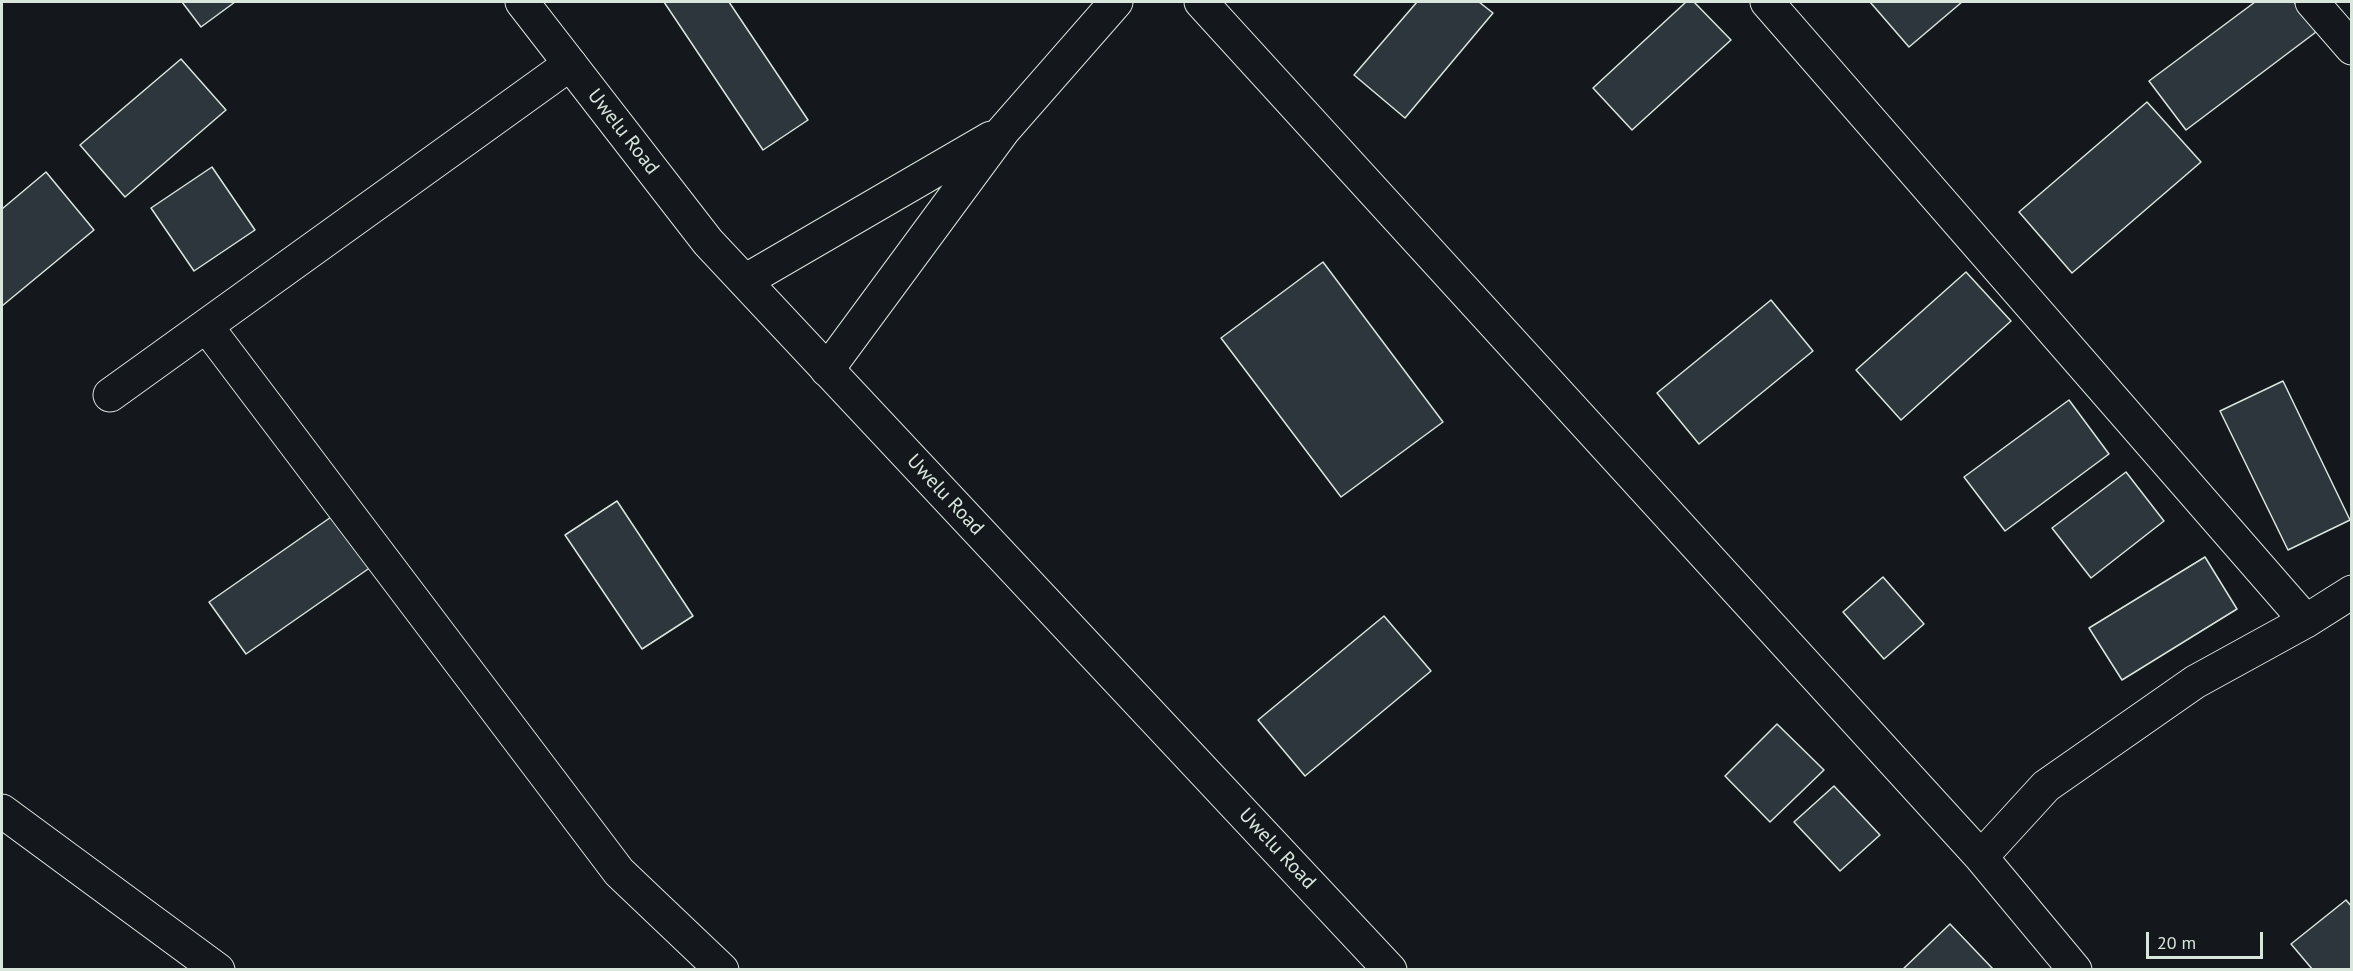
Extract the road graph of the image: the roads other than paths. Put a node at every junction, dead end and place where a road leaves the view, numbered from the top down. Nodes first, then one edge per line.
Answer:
1 (522, 2) edge
2 (1116, 2) edge
3 (1201, 2) edge
4 (1767, 2) edge
5 (2312, 2) edge
6 (2352, 48) edge
7 (570, 64) junction
8 (1003, 130) junction
9 (745, 281) junction
10 (207, 327) junction
11 (827, 370) junction
12 (110, 395) dead end
13 (2352, 592) edge
14 (2306, 621) junction
15 (2, 811) edge
16 (1982, 857) junction
17 (218, 969) edge
18 (722, 969) edge
19 (1390, 969) edge
20 (2075, 969) edge

1 - 7 street, Uwelu Road
2 - 8 street
3 - 16 street
4 - 14 street
5 - 6 street
7 - 9 street, Uwelu Road
7 - 10 street
8 - 9 street
8 - 11 street
9 - 11 street, Uwelu Road
10 - 12 street
10 - 18 street
11 - 19 street, Uwelu Road
13 - 14 street
14 - 16 street
15 - 17 street
16 - 20 street

